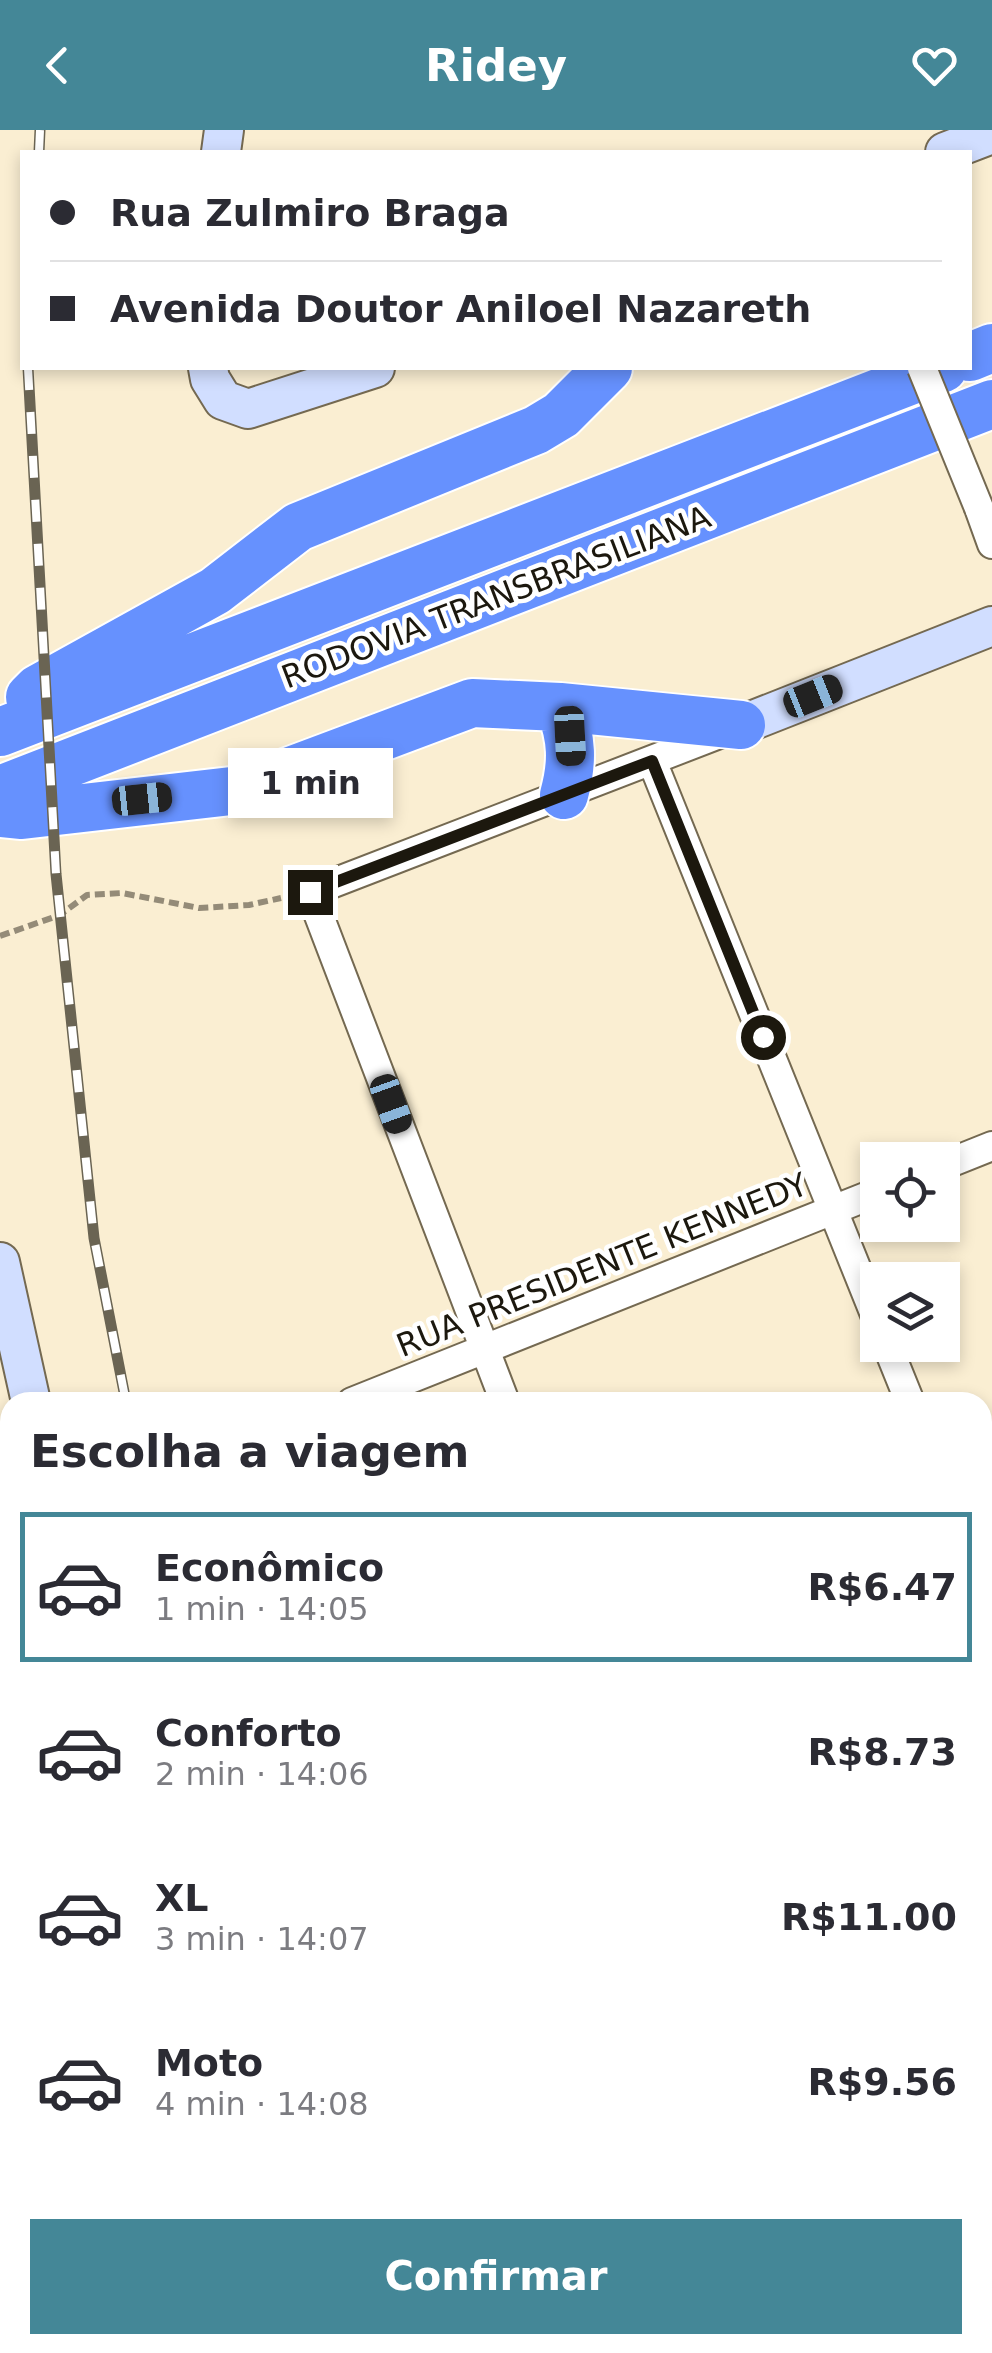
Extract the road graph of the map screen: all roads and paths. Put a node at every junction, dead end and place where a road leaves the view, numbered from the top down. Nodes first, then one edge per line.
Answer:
1 (992, 134) edge
2 (951, 150) edge
3 (208, 370) edge
4 (369, 370) edge
5 (606, 370) edge
6 (923, 370) edge
7 (937, 370) edge
8 (992, 404) edge
9 (992, 544) edge
10 (992, 626) edge
11 (560, 707) junction
12 (742, 725) junction
13 (0, 729) edge
14 (652, 761) junction
15 (0, 790) edge
16 (564, 794) junction
17 (0, 813) edge
18 (310, 892) junction
19 (0, 936) edge
20 (992, 1146) edge
21 (960, 1159) edge
22 (860, 1199) edge
23 (832, 1210) junction
24 (0, 1262) edge
25 (860, 1278) edge
26 (485, 1352) junction
27 (893, 1362) edge
28 (29, 1392) edge
29 (379, 1392) edge
30 (500, 1392) edge
31 (906, 1392) edge

1 - 2 main road
3 - 4 main road
5 - 13 highway
6 - 9 street, bridge
7 - 13 highway, RODOVIA TRANSBRASILIANA
8 - 15 highway, RODOVIA TRANSBRASILIANA
10 - 12 main road
11 - 12 highway
11 - 16 highway
11 - 17 highway
12 - 14 street
14 - 16 street
14 - 23 street
16 - 18 street
18 - 19 path
18 - 26 street
20 - 21 street
22 - 23 street, RUA PRESIDENTE KENNEDY
23 - 25 street
23 - 26 street, RUA PRESIDENTE KENNEDY
24 - 28 main road
26 - 29 street, RUA PRESIDENTE KENNEDY
26 - 30 street
27 - 31 street

